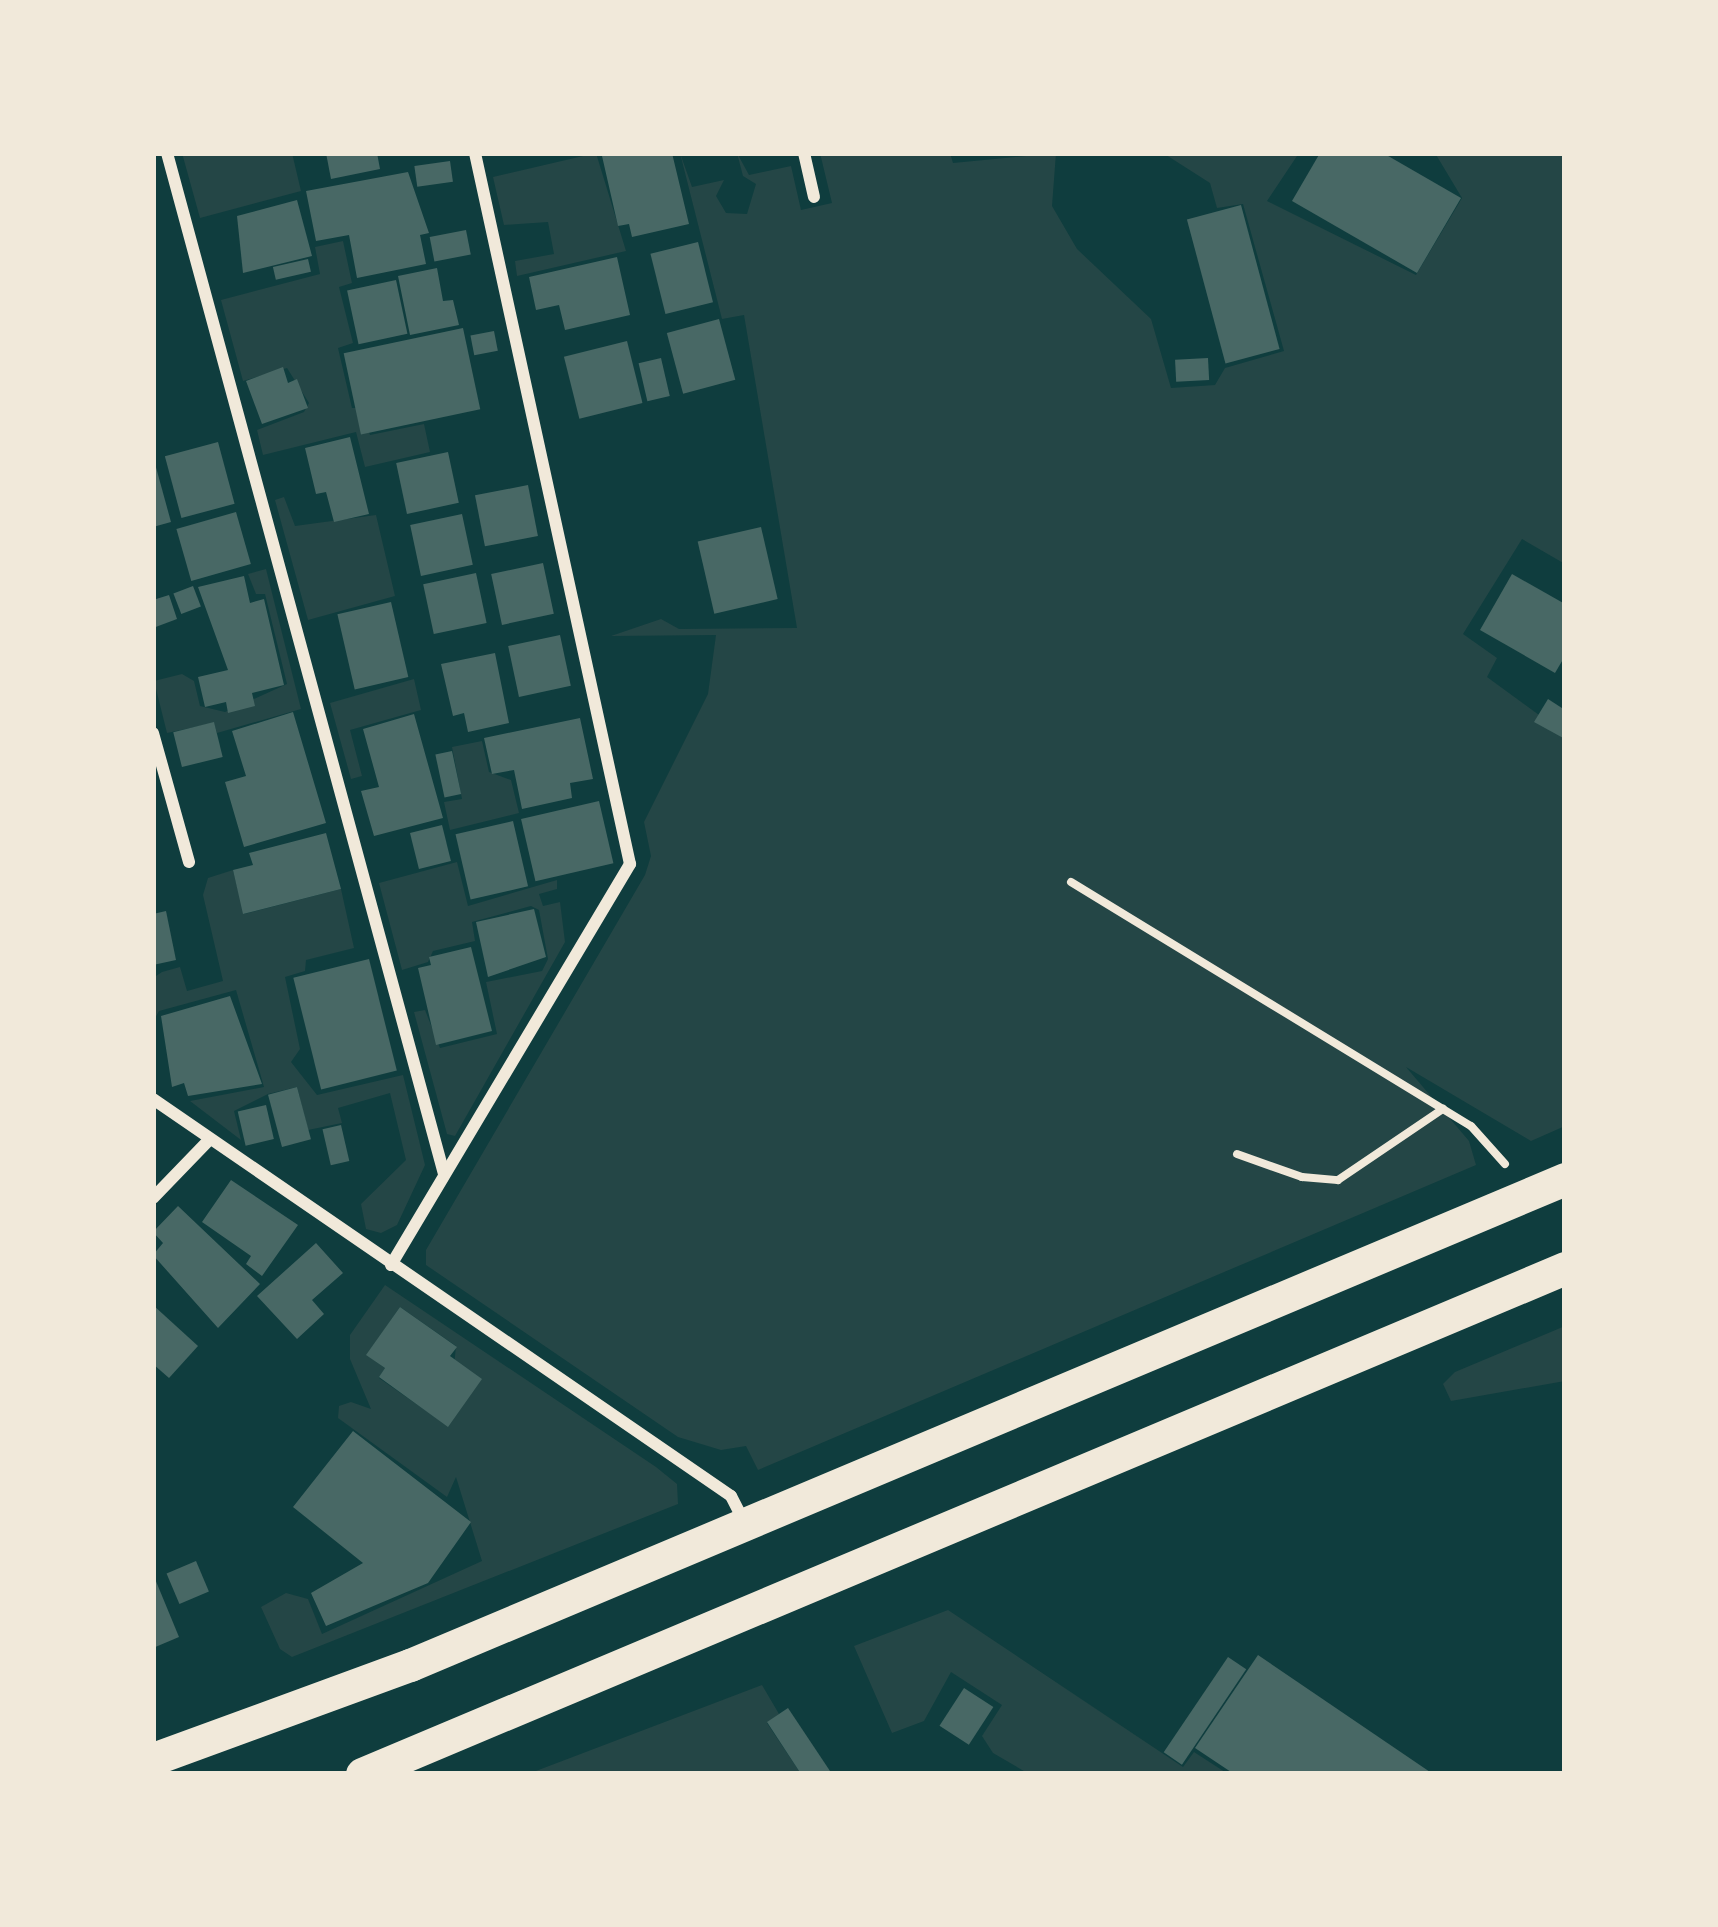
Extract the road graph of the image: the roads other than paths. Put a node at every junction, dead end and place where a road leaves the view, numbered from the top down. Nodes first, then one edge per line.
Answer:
1 (167, 153) edge
2 (475, 153) edge
3 (804, 153) edge
4 (814, 197) dead end
5 (153, 733) edge
6 (189, 862) dead end
7 (153, 1099) edge
8 (210, 1139) junction
9 (444, 1174) junction
10 (1565, 1179) edge
11 (153, 1198) edge
12 (391, 1265) junction
13 (1565, 1268) edge
14 (744, 1522) junction
15 (153, 1759) edge
16 (362, 1774) edge

1 - 9 street
2 - 9 street
3 - 4 street
5 - 6 street
7 - 8 street
8 - 11 street
8 - 12 street
9 - 12 street
10 - 14 highway
12 - 14 street
13 - 16 highway
14 - 15 highway

